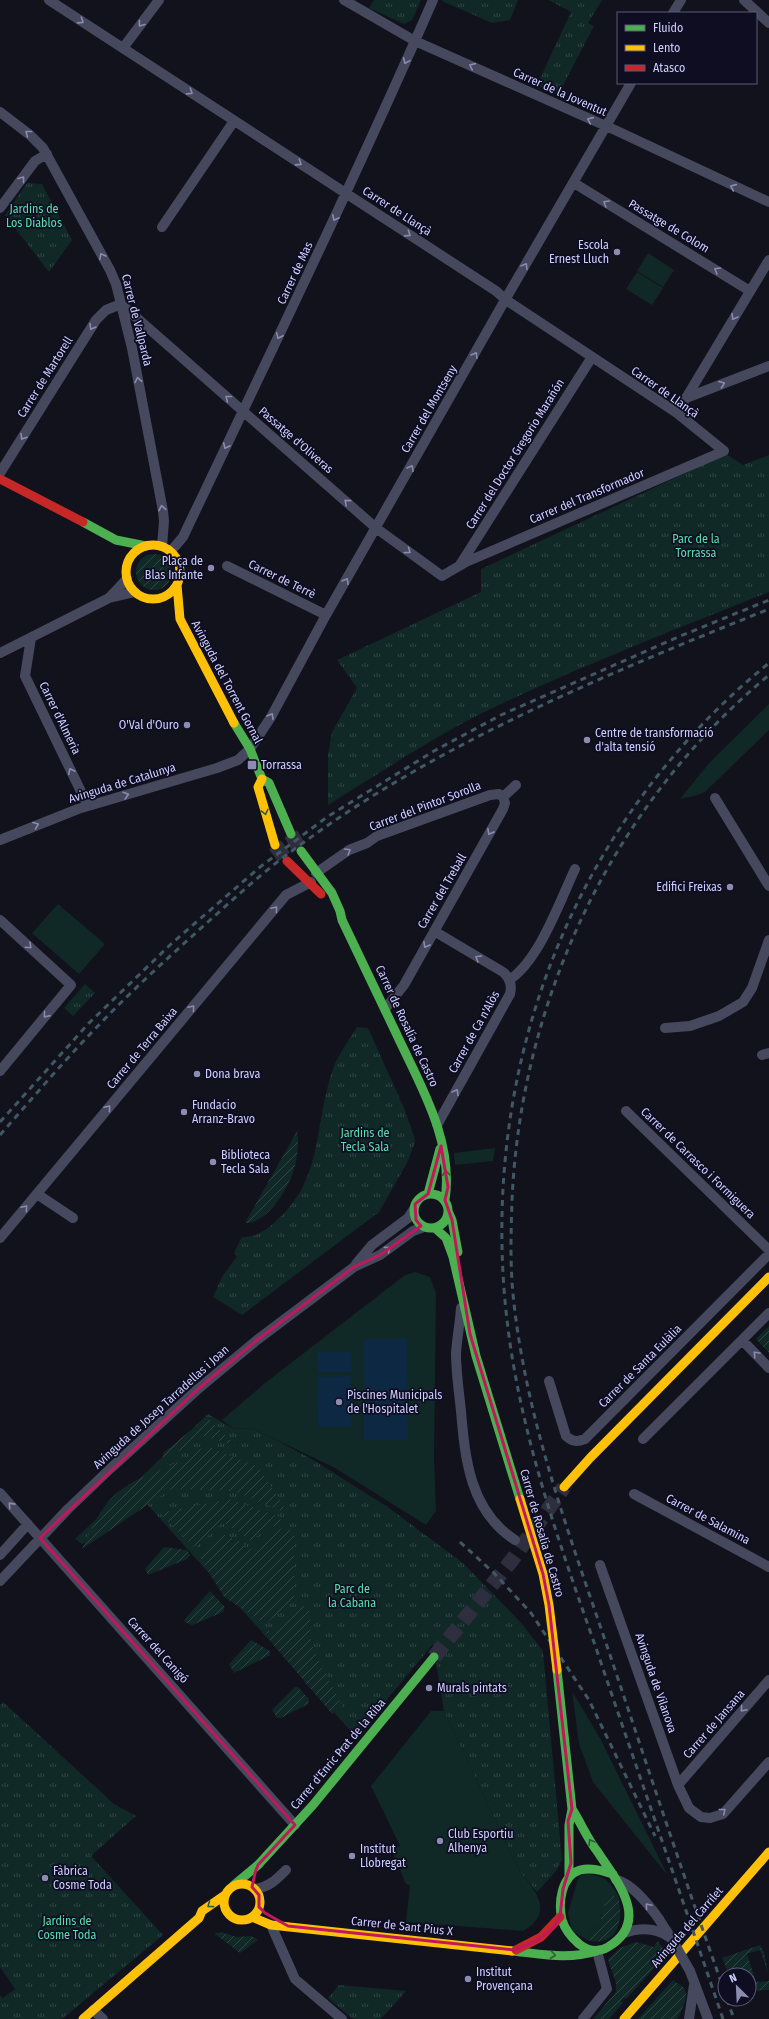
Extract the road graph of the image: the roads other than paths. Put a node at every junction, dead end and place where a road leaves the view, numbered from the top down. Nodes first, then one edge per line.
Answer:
1 (49, 0) edge
2 (159, 0) edge
3 (344, 0) edge
4 (433, 0) edge
5 (680, 0) edge
6 (744, 0) edge
7 (674, 12) edge
8 (769, 23) edge
9 (415, 41) junction
10 (123, 48) junction
11 (630, 84) edge
12 (0, 112) edge
13 (234, 121) junction
14 (606, 126) junction
15 (47, 154) junction
16 (574, 183) junction
17 (347, 194) junction
18 (769, 202) edge
19 (0, 208) edge
20 (162, 227) dead end
21 (769, 260) edge
22 (750, 291) junction
23 (506, 300) junction
24 (121, 304) junction
25 (592, 357) junction
26 (769, 366) edge
27 (686, 398) junction
28 (243, 411) junction
29 (677, 413) junction
30 (724, 451) joint
31 (0, 473) edge
32 (0, 479) edge
33 (376, 528) junction
34 (116, 540) junction
35 (146, 546) junction
36 (166, 549) junction
37 (460, 565) junction
38 (227, 566) dead end
39 (126, 575) junction
40 (177, 586) junction
41 (135, 592) junction
42 (109, 598) junction
43 (155, 599) junction
44 (326, 615) junction
45 (180, 618) junction
46 (31, 638) junction
47 (0, 653) edge
48 (250, 749) junction
49 (262, 779) junction
50 (516, 785) dead end
51 (503, 797) junction
52 (715, 798) dead end
53 (88, 806) junction
54 (291, 834) tunnel mouth
55 (0, 840) edge
56 (275, 845) tunnel mouth
57 (301, 851) tunnel mouth
58 (287, 861) tunnel mouth
59 (575, 869) dead end
60 (314, 878) junction
61 (769, 886) edge
62 (0, 920) edge
63 (434, 931) junction
64 (769, 940) edge
65 (509, 980) junction
66 (385, 1009) junction
67 (665, 1028) dead end
68 (0, 1071) edge
69 (626, 1111) dead end
70 (437, 1125) junction
71 (441, 1146) junction
72 (36, 1194) junction
73 (428, 1194) junction
74 (444, 1200) junction
75 (414, 1209) junction
76 (448, 1211) junction
77 (73, 1218) dead end
78 (424, 1227) junction
79 (435, 1228) junction
80 (0, 1238) edge
81 (769, 1250) edge
82 (769, 1254) edge
83 (354, 1267) junction
84 (458, 1270) junction
85 (769, 1277) edge
86 (463, 1294) junction
87 (769, 1313) edge
88 (742, 1340) junction
89 (769, 1368) edge
90 (549, 1380) dead end
91 (643, 1439) dead end
92 (564, 1487) tunnel mouth
93 (0, 1493) edge
94 (634, 1494) dead end
95 (28, 1524) junction
96 (40, 1538) junction
97 (515, 1540) dead end
98 (0, 1554) edge
99 (600, 1565) dead end
100 (769, 1566) edge
101 (0, 1581) edge
102 (434, 1657) tunnel mouth
103 (769, 1680) edge
104 (769, 1762) edge
105 (678, 1785) junction
106 (572, 1809) junction
107 (295, 1826) junction
108 (769, 1852) edge
109 (258, 1865) junction
110 (286, 1870) dead end
111 (569, 1876) junction
112 (614, 1877) junction
113 (234, 1885) junction
114 (254, 1888) junction
115 (225, 1895) junction
116 (259, 1907) junction
117 (230, 1916) junction
118 (252, 1917) junction
119 (560, 1917) junction
120 (199, 1918) junction
121 (271, 1925) junction
122 (288, 1926) junction
123 (624, 1933) junction
124 (672, 1940) junction
125 (514, 1950) junction
126 (597, 1951) junction
127 (692, 1976) junction
128 (94, 2010) junction
129 (83, 2019) edge
130 (103, 2019) edge
131 (342, 2019) edge
132 (583, 2019) edge
133 (624, 2019) edge
134 (689, 2019) edge
135 (708, 2019) edge

1 -> 10 street, Carrer de Llançà
2 -> 10 street
3 - 9 street, Carrer de la Joventut
4 - 9 street, Carrer de Mas
5 - 7 street
6 - 8 street
14 -> 9 street, Carrer de la Joventut
9 -> 17 street, Carrer de Mas
10 -> 13 street, Carrer de Llançà
11 - 14 street, Carrer del Montseny
15 -> 12 street, Carrer de Vallparda
13 -> 17 street, Carrer de Llançà
13 - 20 street
14 - 16 street, Carrer del Montseny
18 -> 14 street, Carrer de la Joventut
19 -> 15 street
24 -> 15 street, Carrer de Vallparda
22 -> 16 street, Passatge de Colom
23 -> 16 street, Carrer del Montseny
17 -> 23 street, Carrer de Llançà
17 -> 28 street, Carrer de Mas
21 - 22 street
22 -> 27 street
23 - 25 street, Carrer de Llançà
33 -> 23 street, Carrer del Montseny
28 -> 24 street, Passatge d'Oliveras
24 -> 31 street, Carrer de Martorell
36 -> 24 street, Carrer de Vallparda
25 - 29 street, Carrer de Llançà
25 - 37 street, Carrer del Doctor Gregorio Marañón
27 -> 26 street
27 - 29 street
33 -> 28 street, Passatge d'Oliveras
28 -> 36 street, Carrer de Mas
29 - 30 street, Carrer de Llançà
30 - 37 street, Carrer del Transformador
32 - 34 street
33 -> 37 street, Passatge d'Oliveras
44 -> 33 street, Carrer del Montseny
34 - 35 street
34 - 39 street
35 - 36 street
35 - 39 street
36 - 40 street
38 - 44 street, Carrer de Terrè
39 - 41 street
39 - 42 street
40 - 43 street
40 - 45 street, Avinguda del Torrent Gornal
41 - 42 street
41 - 43 street
42 - 46 street
43 - 45 street, Avinguda del Torrent Gornal
48 -> 44 street, Carrer del Montseny
45 - 48 street, Avinguda del Torrent Gornal
46 - 47 street
53 -> 46 street, Carrer d'Almeria
48 - 49 street, Avinguda del Torrent Gornal
53 -> 48 street, Avinguda de Catalunya
49 - 54 street, Avinguda del Torrent Gornal
49 -> 56 street, Avinguda del Torrent Gornal
50 - 51 street
60 -> 51 street, Carrer del Pintor Sorolla
51 -> 63 street, Carrer del Treball
52 - 61 street
55 -> 53 street, Avinguda de Catalunya
57 - 60 street, Carrer de Rosalía de Castro
58 - 60 street, Carrer de Rosalía de Castro
59 - 65 street, Carrer de Ca n'Alòs
60 - 66 street, Carrer de Rosalía de Castro
72 -> 60 street, Carrer de Terra Baixa
62 -> 68 street
65 -> 63 street
63 -> 66 street, Carrer del Treball
64 - 67 street
70 -> 65 street, Carrer de Ca n'Alòs
66 - 70 street, Carrer de Rosalía de Castro
69 - 81 street, Carrer de Carrasco i Formiguera
70 - 71 street, Carrer de Rosalía de Castro
71 - 73 street, Carrer de Rosalía de Castro
74 -> 71 street, Carrer de Rosalía de Castro
72 - 77 street
80 -> 72 street, Carrer de Terra Baixa
73 - 74 street
73 - 75 street
74 - 76 street
75 - 78 street
75 - 83 street, Avinguda de Josep Tarradellas i Joan
76 - 79 street
76 - 84 street, Carrer de Rosalía de Castro
78 - 79 street
83 -> 78 street, Avinguda de Josep Tarradellas i Joan
79 - 84 street, Carrer de Rosalía de Castro
82 - 90 street, Carrer de Santa Eulàlia
83 - 96 street, Avinguda de Josep Tarradellas i Joan
84 - 86 street, Carrer de Rosalía de Castro
85 - 92 street
86 - 97 street, Carrer de Rosalía de Castro
86 - 106 street, Carrer de Rosalía de Castro, bridge
87 - 88 street
89 -> 88 street
88 - 91 street
95 -> 93 street, Carrer del Canigó
94 - 100 street, Carrer de Salamina
95 - 96 street, Carrer del Canigó
95 - 98 street
96 - 101 street, Avinguda de Josep Tarradellas i Joan
96 - 107 street, Carrer del Canigó
99 - 105 street, Avinguda de Vilanova
102 - 107 street, Carrer d'Enric Prat de la Riba
103 -> 105 street, Carrer de Jansana
105 -> 104 street, Avinguda de Vilanova
106 - 111 street, Carrer de Rosalía de Castro
112 -> 106 street, Carrer de Rosalía de Castro
107 - 109 street, Carrer d'Enric Prat de la Riba
108 - 133 street, Avinguda del Carrilet
109 - 113 street, Carrer d'Enric Prat de la Riba
109 - 114 street, Carrer d'Enric Prat de la Riba
110 - 114 street
111 - 112 street
111 - 119 street
112 - 123 street
124 -> 112 street, Carrer de Rosalía de Castro
113 - 114 street
113 - 115 street
114 - 116 street
115 - 117 street
115 -> 120 street
116 - 118 street
116 - 122 street, Carrer de Sant Pius X
117 - 118 street
117 - 120 street
118 - 121 street, Carrer de Sant Pius X
119 - 125 street
119 - 126 street
120 - 128 street
121 - 122 street, Carrer de Sant Pius X
121 - 131 street
122 - 125 street, Carrer de Sant Pius X
123 - 124 street
123 - 126 street
124 - 127 street, Carrer de Rosalía de Castro, bridge
125 -> 126 street, Carrer de Sant Pius X
126 - 132 street
127 - 134 street
127 - 135 street, Carrer de Rosalía de Castro
128 - 129 street
128 - 130 street

